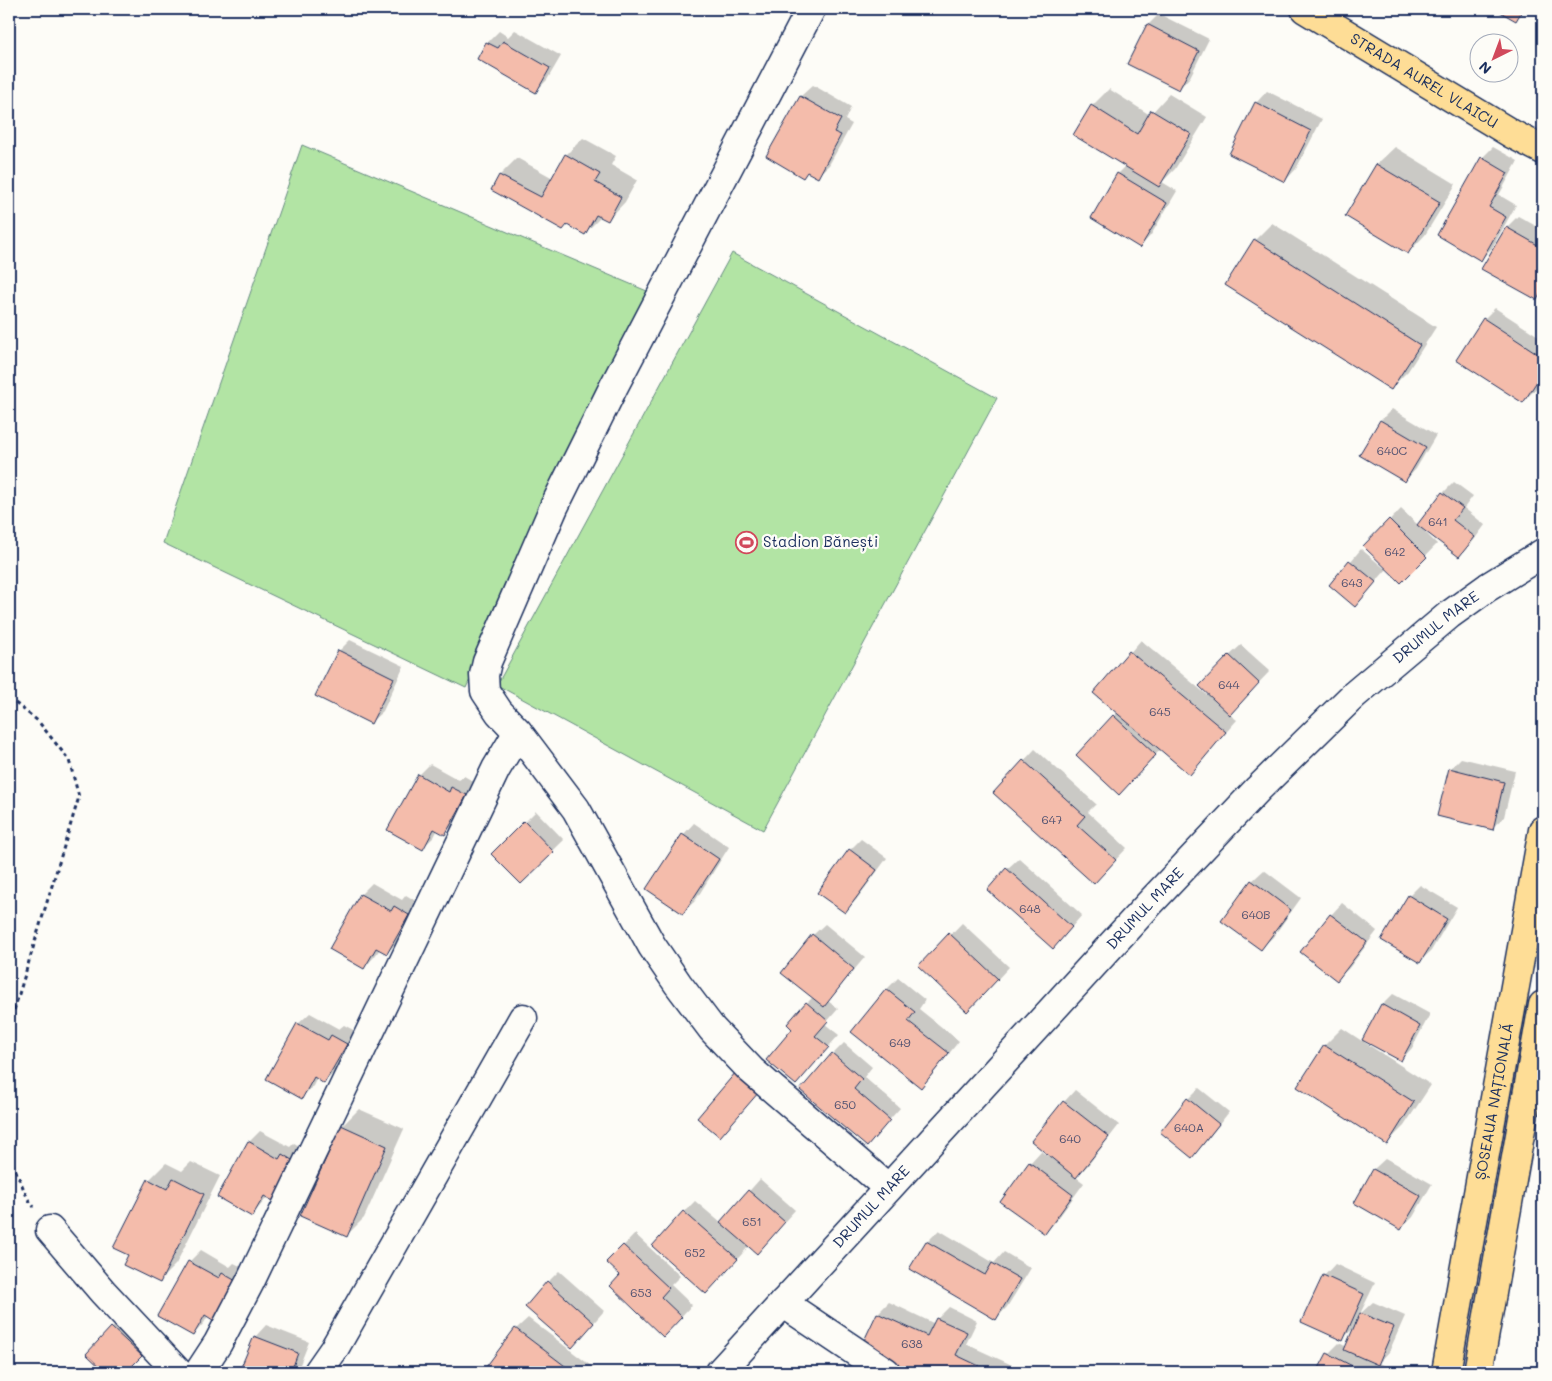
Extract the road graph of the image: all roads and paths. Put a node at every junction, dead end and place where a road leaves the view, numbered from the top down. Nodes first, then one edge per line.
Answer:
1 (811, 9) edge
2 (1305, 9) edge
3 (1543, 150) edge
4 (1543, 553) edge
5 (9, 698) edge
6 (518, 732) junction
7 (1543, 830) edge
8 (1543, 1005) edge
9 (524, 1018) dead end
10 (9, 1038) edge
11 (9, 1155) edge
12 (888, 1188) junction
13 (50, 1230) joint
14 (783, 1303) junction
15 (178, 1372) edge
16 (198, 1372) edge
17 (318, 1372) edge
18 (720, 1372) edge
19 (886, 1372) edge
20 (1446, 1372) edge
21 (1478, 1372) edge

1 - 6 street
2 - 3 main road, STRADA AUREL VLAICU
4 - 12 street, DRUMUL MARE
5 - 10 path
6 - 12 street
6 - 16 street
7 - 20 main road, ȘOSEAUA NAȚIONALĂ
8 - 21 main road, ȘOSEAUA NAȚIONALĂ
9 - 17 street
11 - 13 path
12 - 14 street, DRUMUL MARE
13 - 15 street
14 - 18 street, DRUMUL MARE
14 - 19 street

